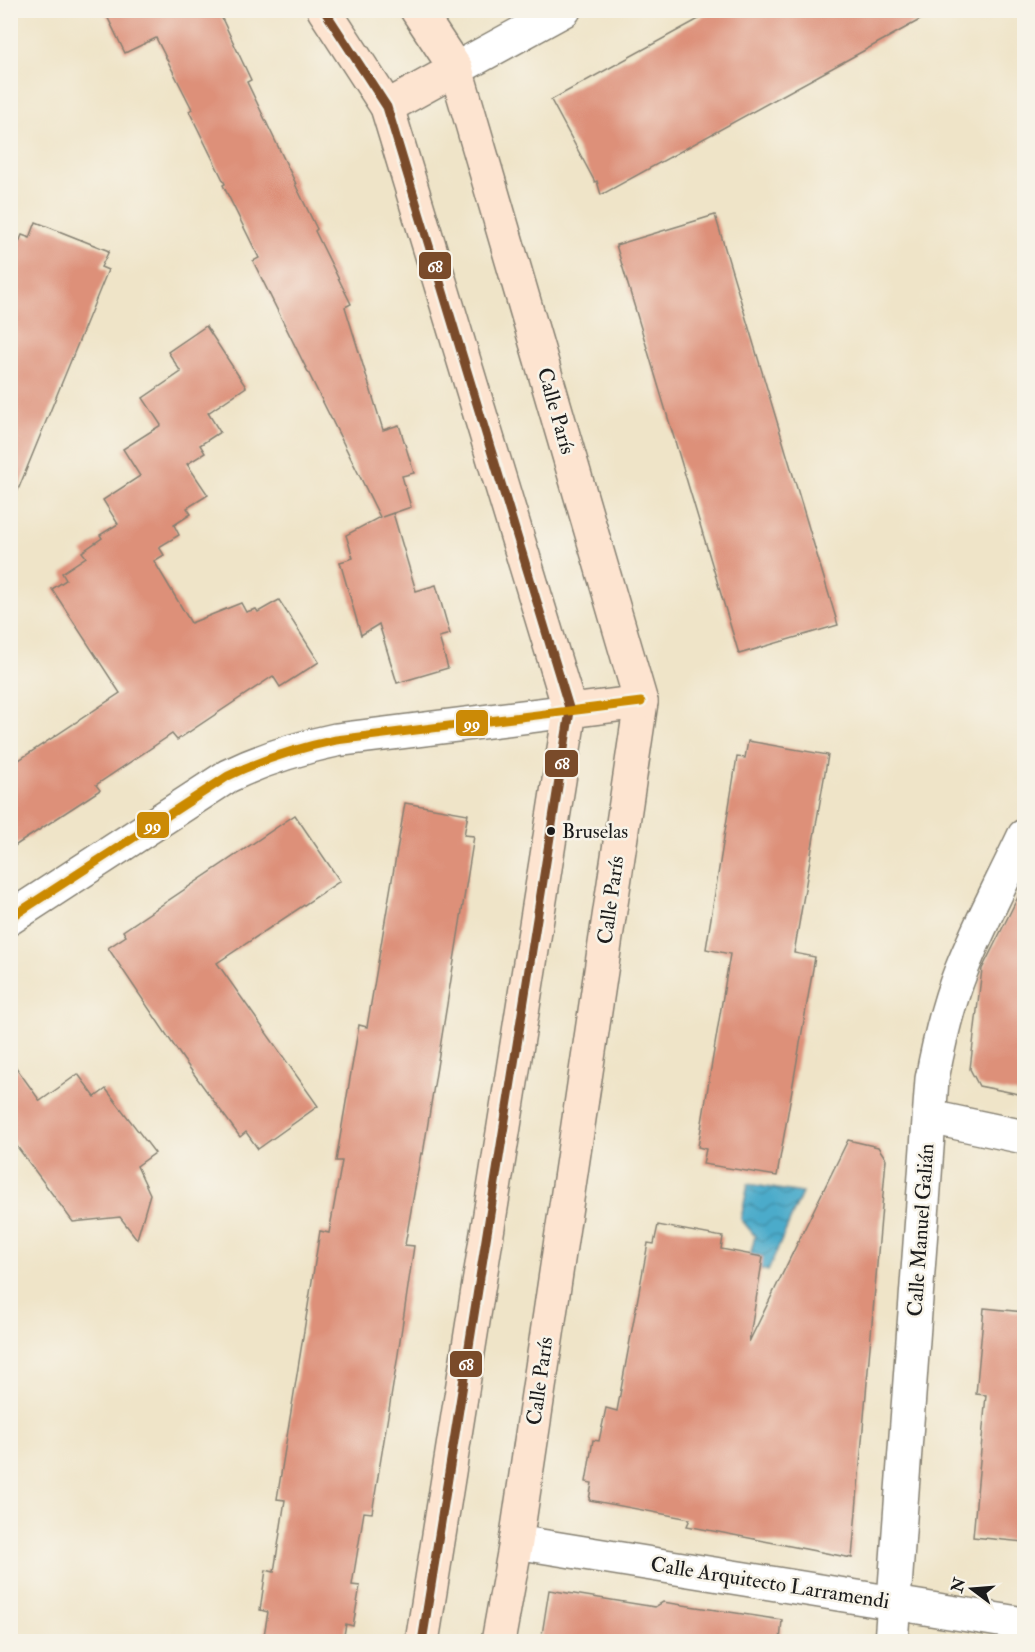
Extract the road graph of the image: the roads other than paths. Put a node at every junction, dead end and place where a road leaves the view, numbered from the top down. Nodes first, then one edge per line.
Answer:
1 (324, 10) edge
2 (417, 10) edge
3 (564, 10) edge
4 (456, 69) junction
5 (387, 106) junction
6 (641, 702) junction
7 (570, 711) junction
8 (1024, 836) edge
9 (10, 918) edge
10 (930, 1117) junction
11 (1024, 1137) edge
12 (516, 1542) junction
13 (894, 1602) junction
14 (1024, 1624) edge
15 (422, 1641) edge
16 (498, 1641) edge
17 (891, 1641) edge

1 - 5 main road
2 - 4 main road, Calle París
3 - 4 street
4 - 5 main road
4 - 6 main road, Calle París
5 - 7 main road
6 - 7 main road
6 - 12 main road, Calle París
7 - 9 street
7 - 15 main road
8 - 10 street, Calle Manuel Galián
10 - 11 street
10 - 13 street, Calle Manuel Galián
12 - 13 street, Calle Arquitecto Larramendi
12 - 16 main road, Calle París
13 - 14 street, Calle Arquitecto Larramendi
13 - 17 street, Calle Manuel Galián

